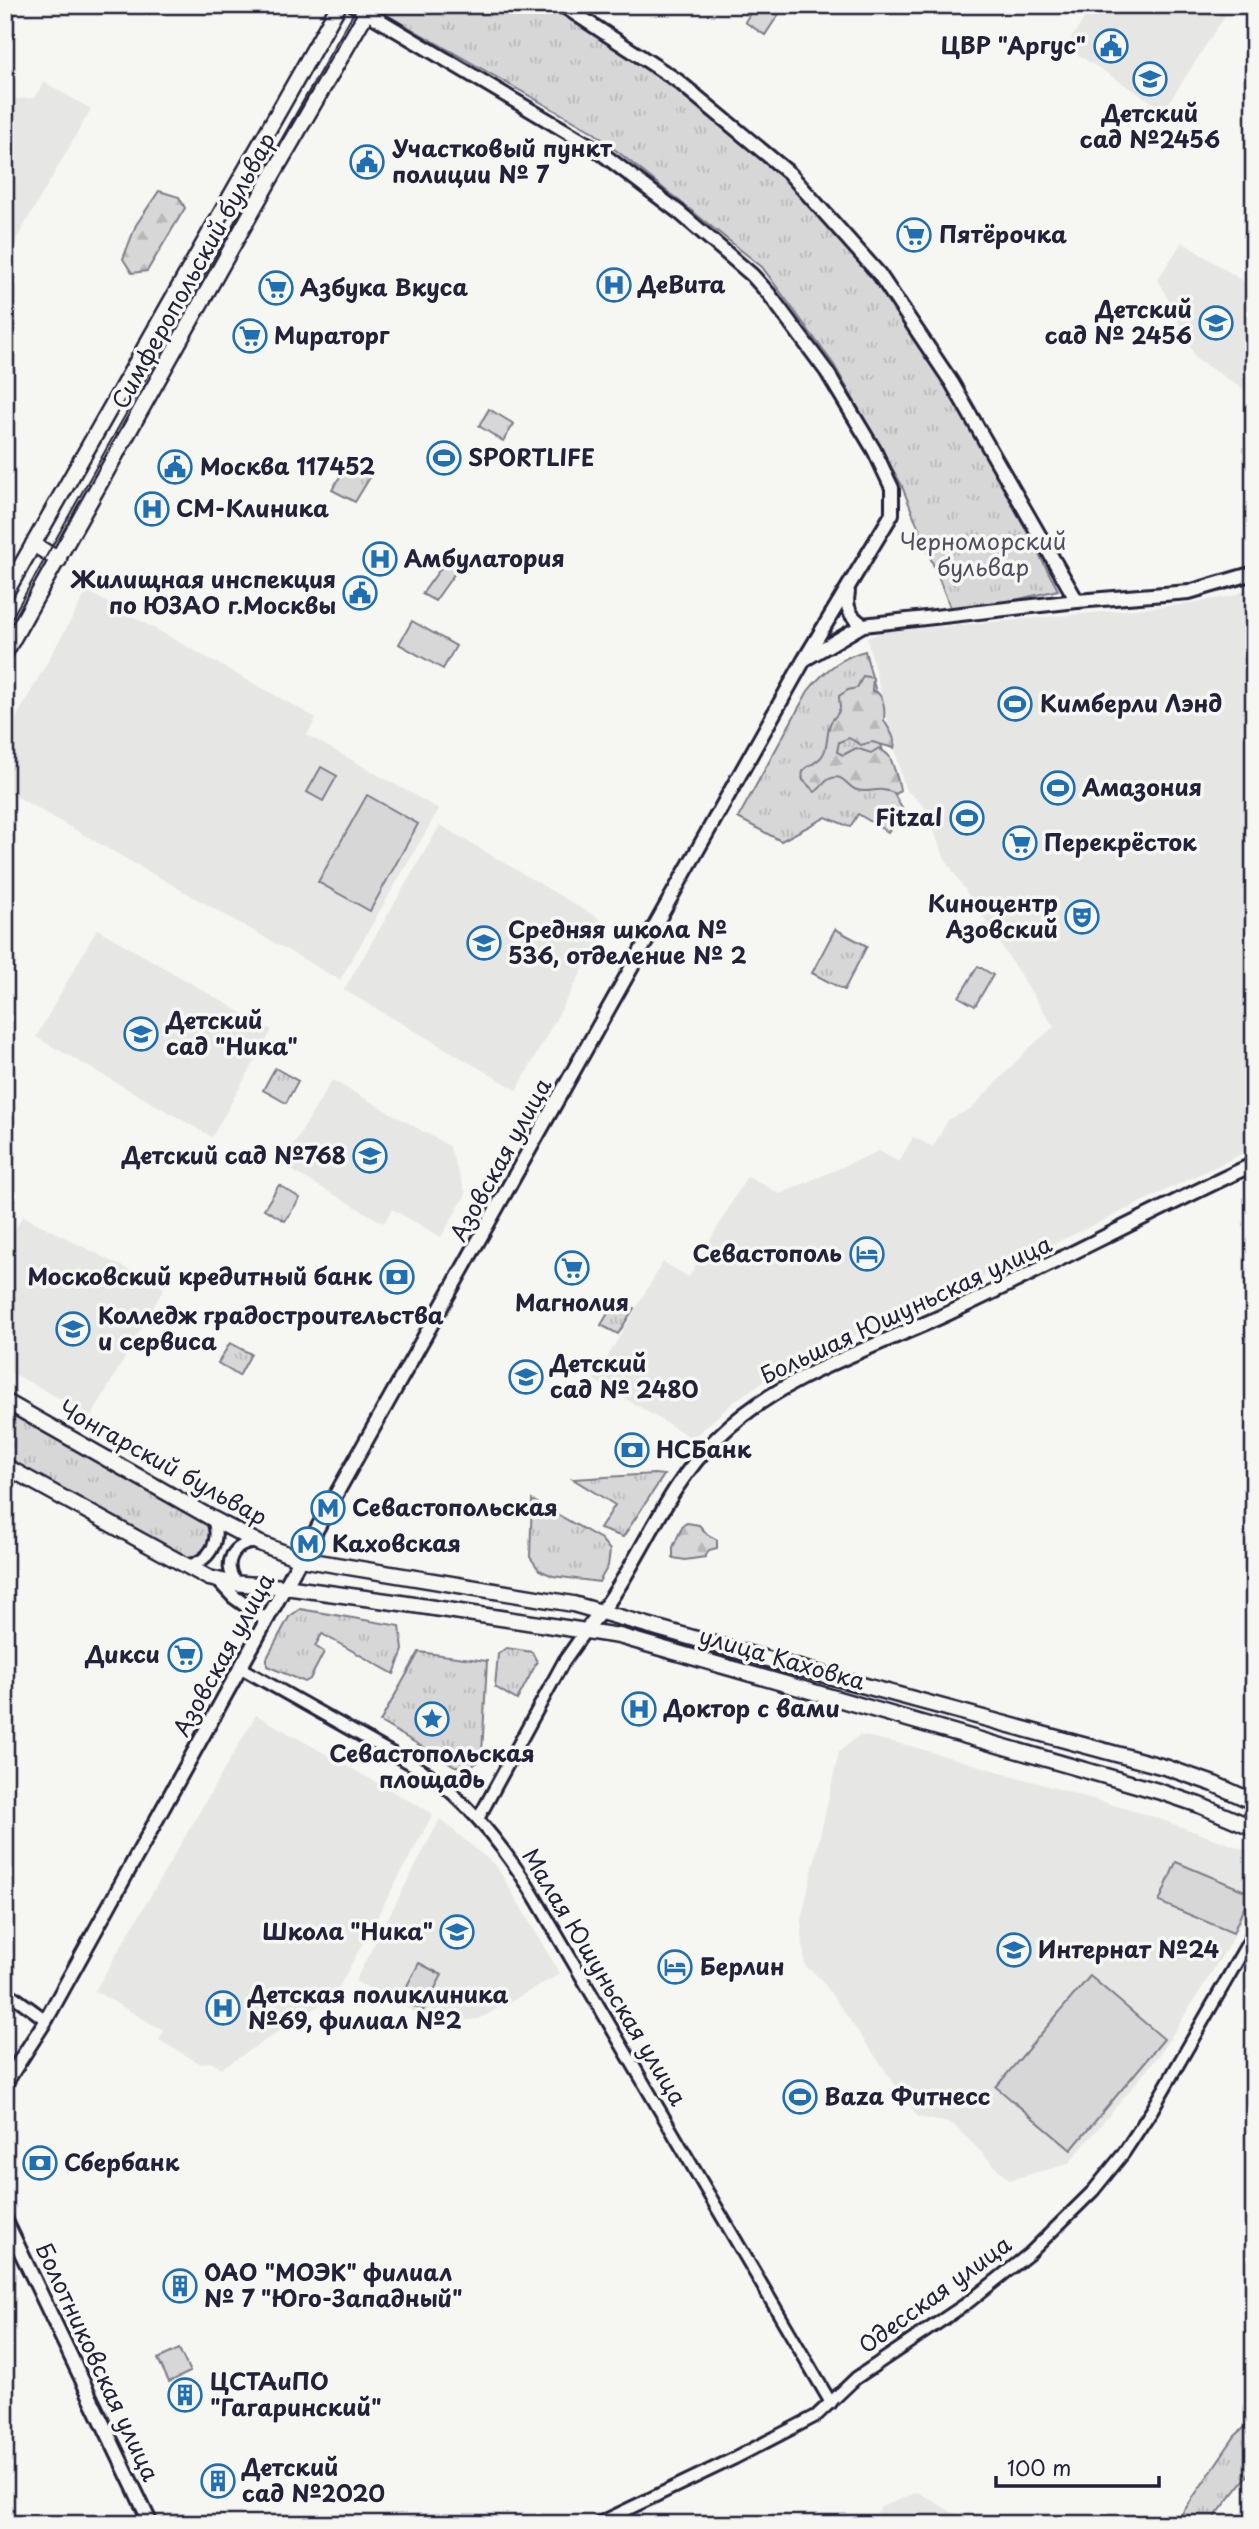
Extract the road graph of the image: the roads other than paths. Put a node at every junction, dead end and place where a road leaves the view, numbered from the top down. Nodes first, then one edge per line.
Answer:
1 (339, 5) edge
2 (562, 5) edge
3 (364, 8) edge
4 (33, 544) junction
5 (59, 560) junction
6 (1254, 573) edge
7 (849, 588) junction
8 (5, 594) edge
9 (1077, 601) junction
10 (863, 625) junction
11 (5, 653) edge
12 (804, 660) junction
13 (1254, 1164) edge
14 (5, 1401) edge
15 (5, 1466) edge
16 (213, 1519) junction
17 (259, 1543) junction
18 (300, 1559) junction
19 (187, 1566) junction
20 (218, 1580) junction
21 (238, 1584) junction
22 (285, 1587) junction
23 (601, 1611) junction
24 (266, 1620) junction
25 (586, 1630) junction
26 (242, 1668) junction
27 (1254, 1802) edge
28 (478, 1819) junction
29 (1254, 1828) edge
30 (1254, 1932) edge
31 (5, 1990) edge
32 (46, 2020) junction
33 (5, 2084) edge
34 (5, 2219) edge
35 (831, 2403) junction
36 (151, 2524) edge
37 (597, 2524) edge

1 - 4 main road, Симферопольский бульвар
2 - 9 street
3 - 5 main road, Симферопольский бульвар
3 - 7 street
4 - 5 main road
4 - 8 main road, Симферопольский бульвар
5 - 11 main road, Симферопольский бульвар
6 - 9 street
7 - 10 street
7 - 12 street
9 - 10 street
10 - 12 street
12 - 18 street, Азовская улица
13 - 23 street, Большая Юшуньская улица
14 - 16 main road, Чонгарский бульвар
15 - 19 main road
16 - 17 main road, Чонгарский бульвар
16 - 19 street
17 - 18 main road, Чонгарский бульвар
17 - 21 street
18 - 22 street, Азовская улица
18 - 23 main road, улица Каховка
19 - 20 main road
20 - 21 main road
20 - 24 street
21 - 22 main road
22 - 24 street, Азовская улица
22 - 25 main road, улица Каховка
23 - 25 street, Большая Юшуньская улица
23 - 27 main road, улица Каховка
24 - 26 street, Азовская улица
25 - 28 street
25 - 29 main road, улица Каховка
26 - 28 street, Малая Юшуньская улица
26 - 32 street, Азовская улица
28 - 35 street, Малая Юшуньская улица
30 - 35 street, Одесская улица
31 - 32 street
32 - 33 street, Азовская улица
34 - 36 street, Болотниковская улица
35 - 37 street, Одесская улица

